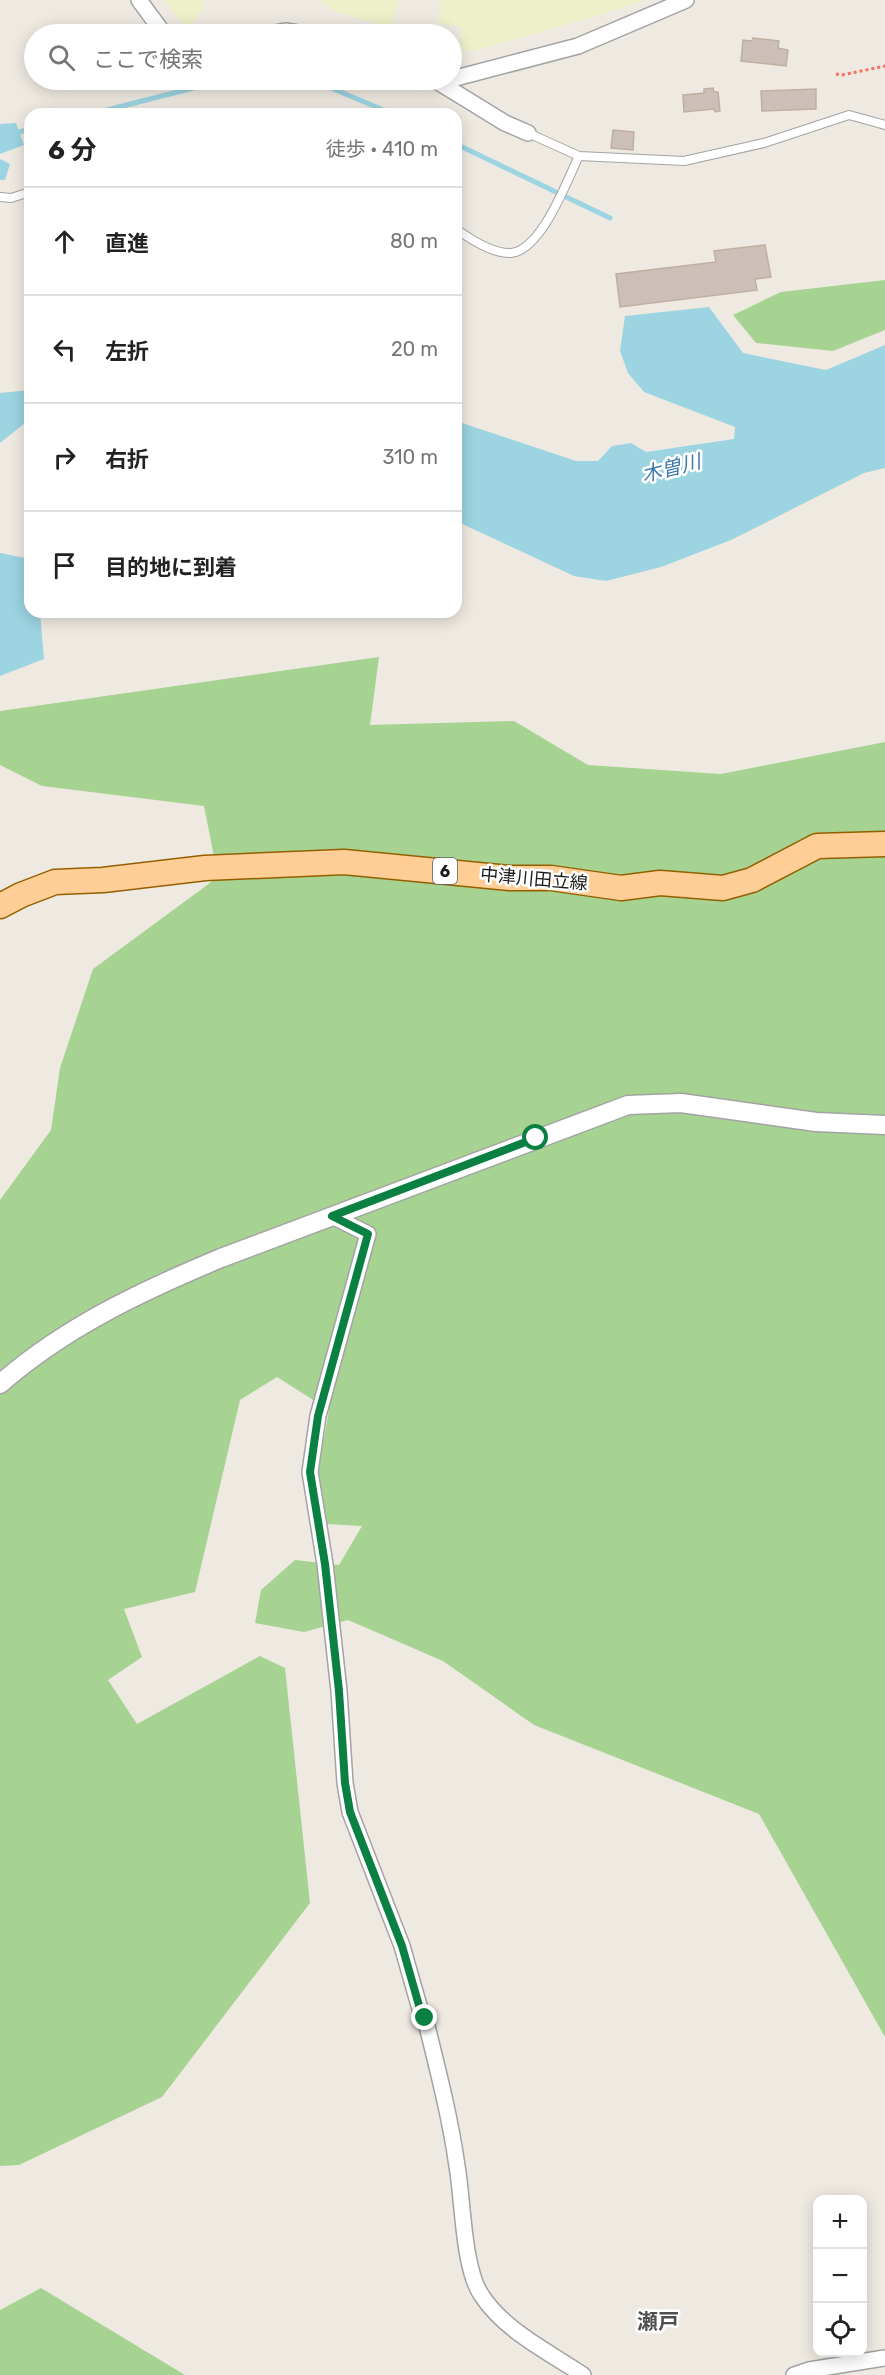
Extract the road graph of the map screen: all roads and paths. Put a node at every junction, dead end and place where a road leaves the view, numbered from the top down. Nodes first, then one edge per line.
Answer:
1 (139, 0) edge
2 (686, 0) edge
3 (157, 24) edge
4 (885, 66) edge
5 (836, 74) dead end
6 (462, 75) edge
7 (457, 90) edge
8 (885, 125) edge
9 (528, 133) joint
10 (579, 156) junction
11 (24, 194) edge
12 (0, 197) edge
13 (462, 232) edge
14 (885, 844) edge
15 (0, 906) edge
16 (885, 1125) edge
17 (332, 1216) junction
18 (0, 1384) edge
19 (885, 2358) edge
20 (583, 2375) edge
21 (794, 2375) edge

1 - 3 street
2 - 6 street
4 - 5 path
7 - 9 street
8 - 10 lane
9 - 10 lane
10 - 13 lane
11 - 12 lane
14 - 15 main road, 中津川田立線 / 6
16 - 17 street
17 - 18 street
17 - 20 street
19 - 21 street

